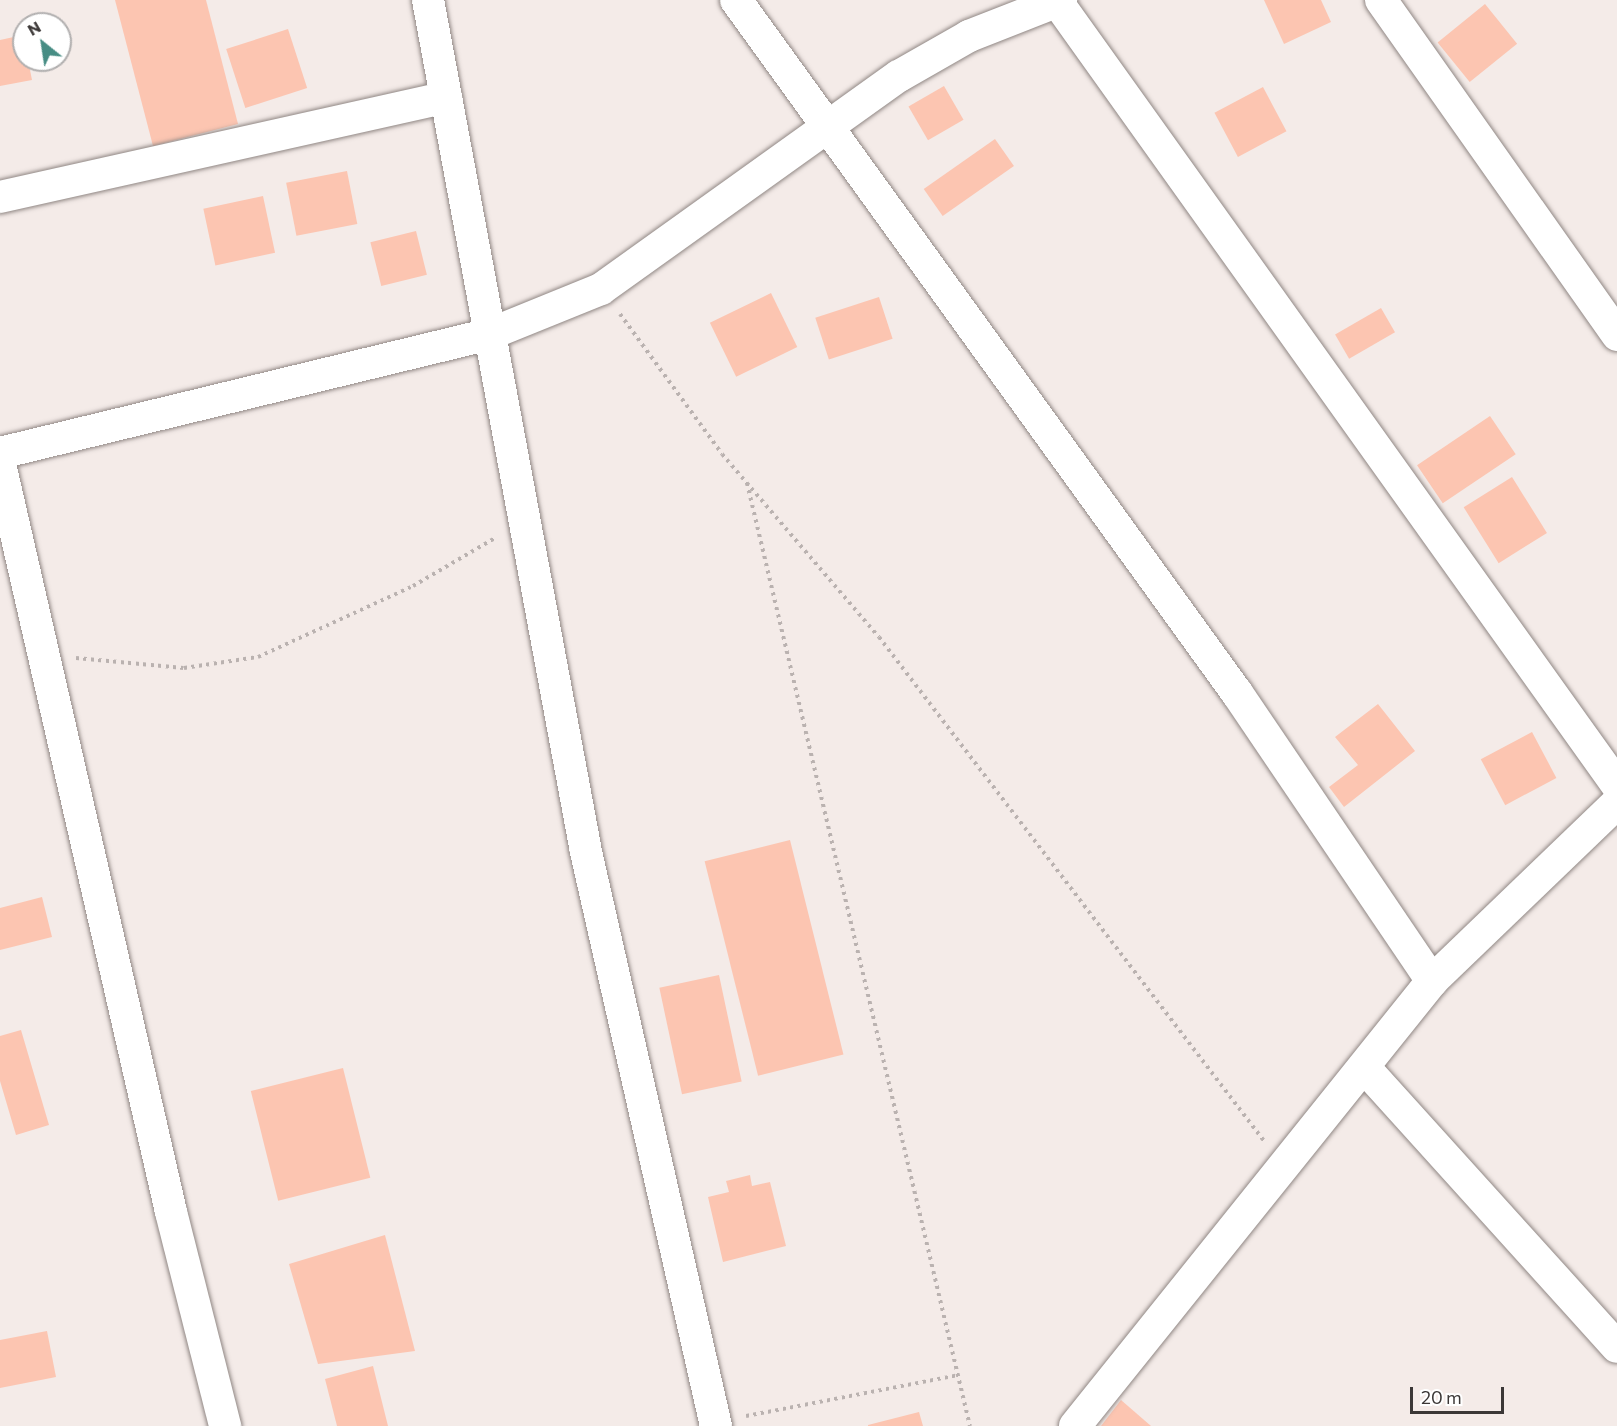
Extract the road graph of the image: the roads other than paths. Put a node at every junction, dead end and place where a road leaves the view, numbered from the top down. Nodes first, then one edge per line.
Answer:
1 (428, 0) edge
2 (736, 0) edge
3 (1058, 0) edge
4 (1381, 0) edge
5 (446, 97) junction
6 (831, 130) junction
7 (0, 197) edge
8 (490, 334) junction
9 (1617, 335) edge
10 (0, 453) edge
11 (0, 464) edge
12 (1617, 785) edge
13 (1617, 803) edge
14 (1432, 981) junction
15 (1364, 1067) junction
16 (1617, 1347) edge
17 (710, 1425) edge
18 (225, 1426) edge
19 (1075, 1426) edge

1 - 5 street
2 - 6 street
3 - 6 street
3 - 12 street
4 - 9 street
5 - 7 street
5 - 8 street
6 - 8 street
6 - 14 street
8 - 10 street
8 - 17 street
11 - 18 street
13 - 14 street
14 - 15 street
15 - 16 street
15 - 19 street

